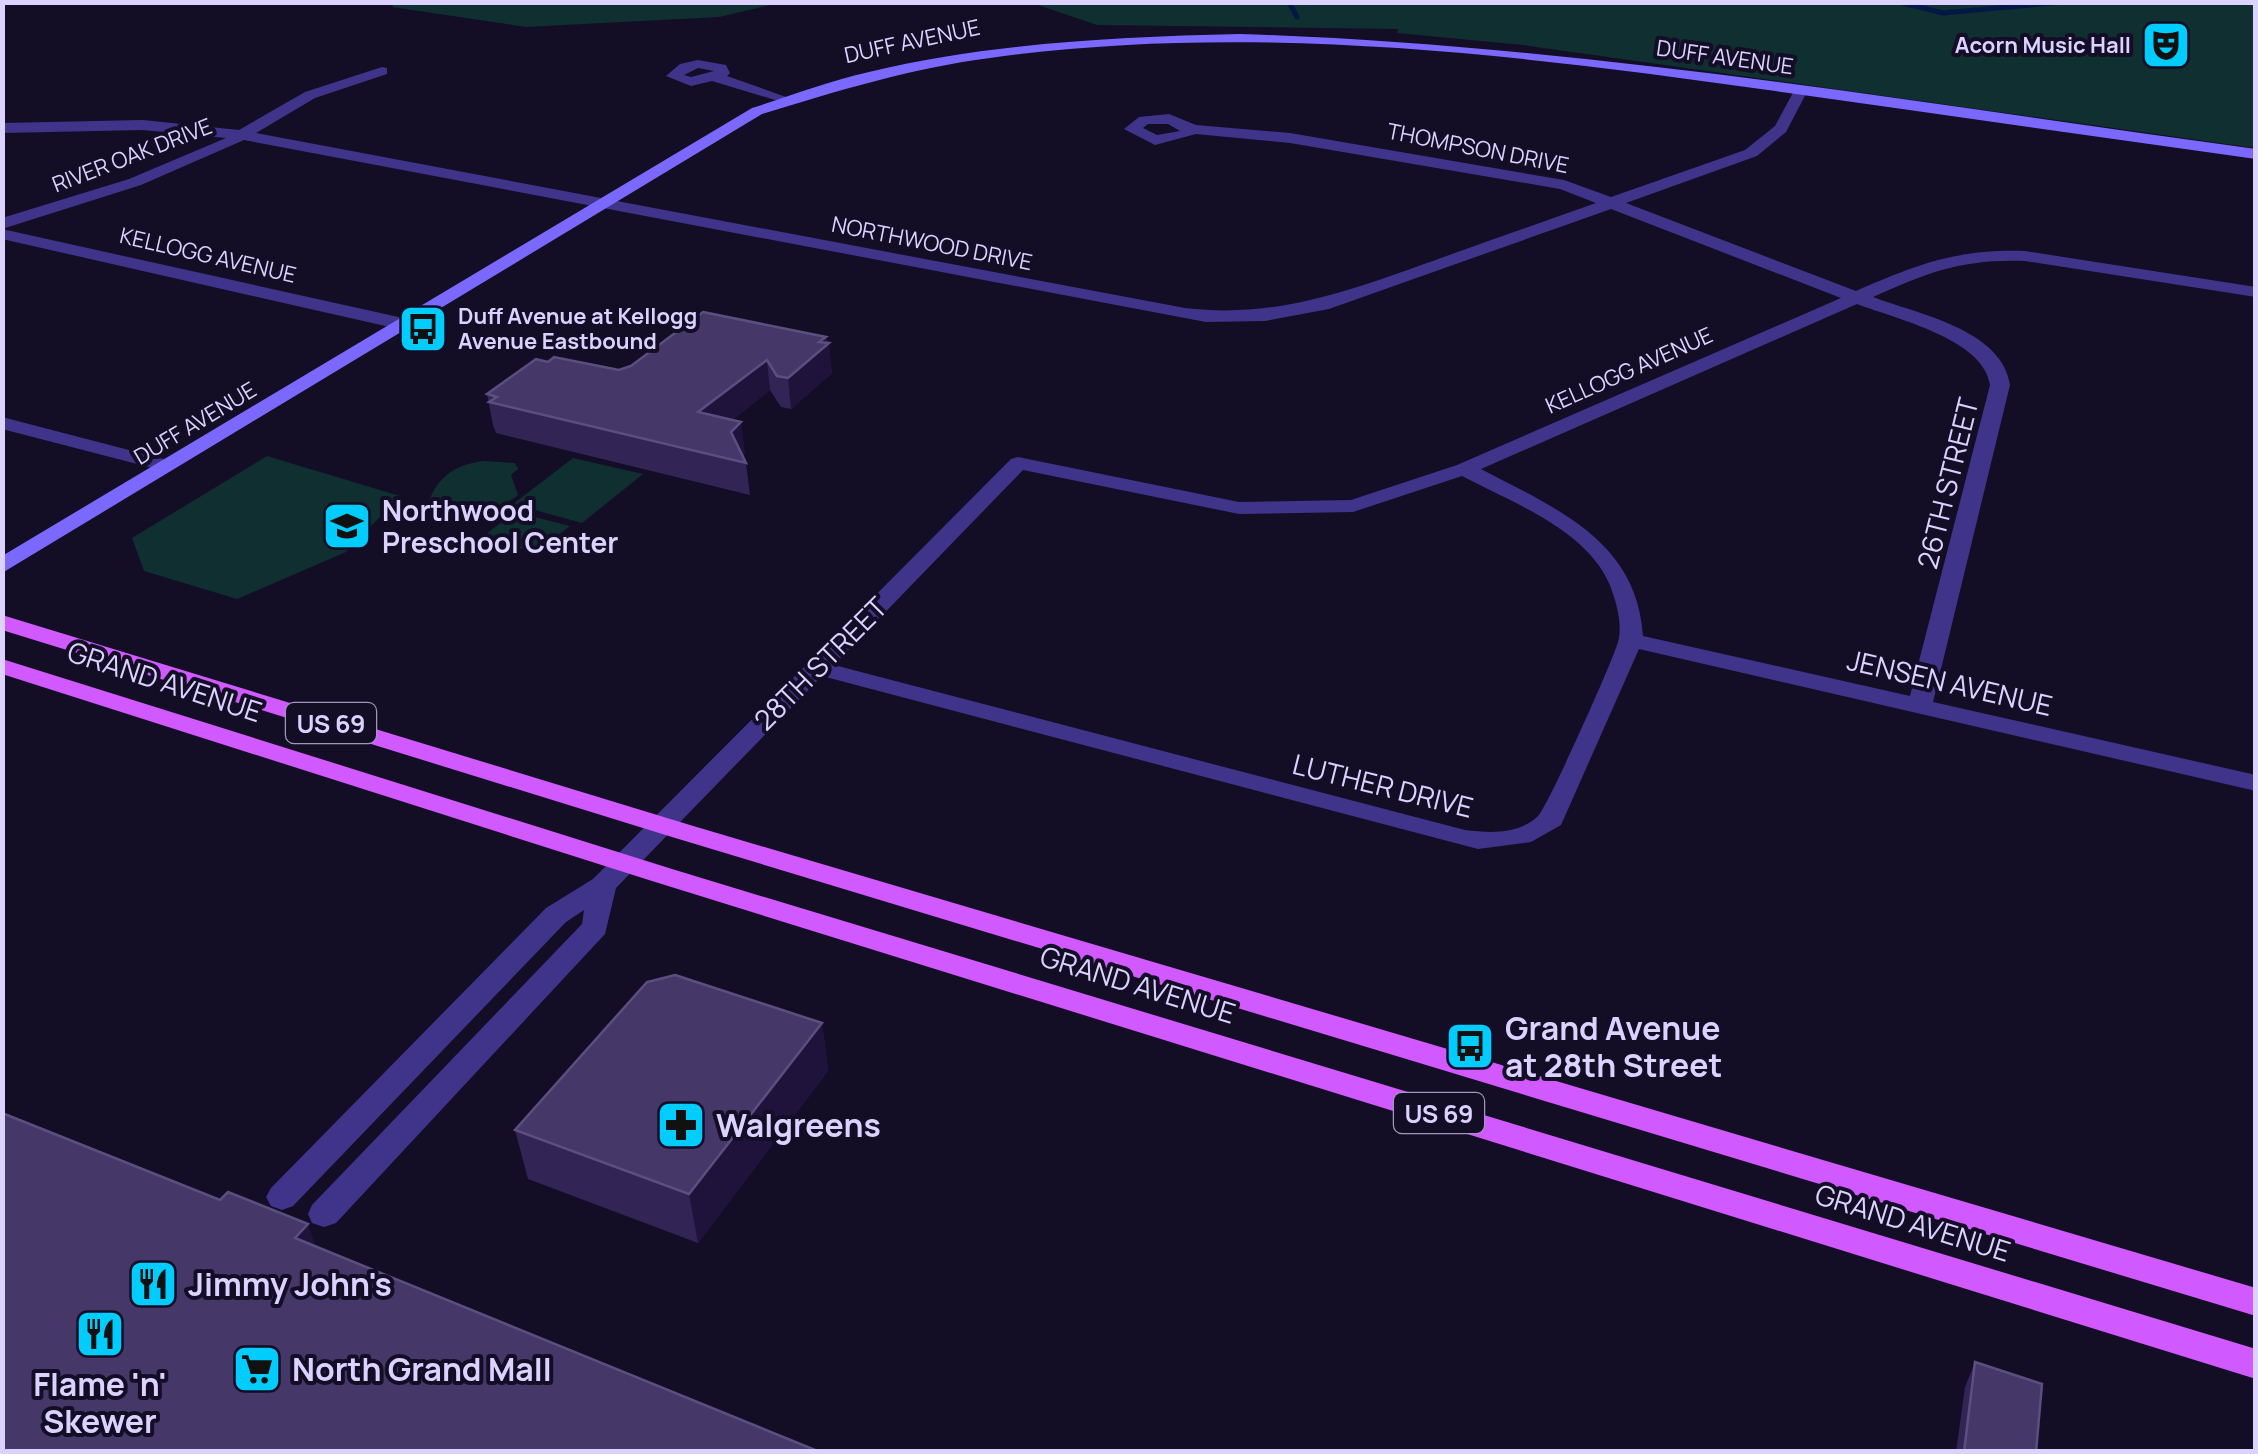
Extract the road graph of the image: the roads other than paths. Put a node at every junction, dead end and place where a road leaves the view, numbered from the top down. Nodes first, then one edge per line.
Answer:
1 (382, 70) dead end
2 (717, 78) dead end
3 (1801, 90) junction
4 (785, 99) junction
5 (2, 128) edge
6 (1191, 130) dead end
7 (241, 136) junction
8 (2256, 154) edge
9 (1613, 202) junction
10 (602, 205) junction
11 (2, 224) edge
12 (2, 234) edge
13 (2256, 292) edge
14 (1858, 298) junction
15 (403, 324) junction
16 (2, 422) edge
17 (1018, 463) joint
18 (168, 466) junction
19 (1464, 469) junction
20 (2, 566) edge
21 (2, 622) edge
22 (1632, 640) junction
23 (2, 666) edge
24 (816, 667) junction
25 (1920, 706) junction
26 (2256, 783) edge
27 (658, 824) junction
28 (612, 874) junction
29 (282, 1197) dead end
30 (324, 1214) dead end
31 (2256, 1302) edge
32 (2256, 1364) edge

1 - 7 street, RIVER OAK DRIVE
2 - 4 street
3 - 4 main road, DUFF AVENUE
3 - 8 main road, DUFF AVENUE
3 - 9 street, NORTHWOOD DRIVE
4 - 10 main road, DUFF AVENUE
5 - 7 street, NORTHWOOD DRIVE
6 - 9 street, THOMPSON DRIVE
7 - 10 street, NORTHWOOD DRIVE
7 - 11 street, RIVER OAK DRIVE
9 - 10 street, NORTHWOOD DRIVE
9 - 14 street, THOMPSON DRIVE
10 - 15 main road, DUFF AVENUE
12 - 15 street, KELLOGG AVENUE
13 - 14 street, KELLOGG AVENUE
14 - 19 street, KELLOGG AVENUE
14 - 25 street, 26TH STREET
15 - 18 main road, DUFF AVENUE
16 - 18 street
17 - 19 street, KELLOGG AVENUE
17 - 24 street, 28TH STREET
18 - 20 main road, DUFF AVENUE
19 - 22 street
21 - 27 main road, GRAND AVENUE / US 69
22 - 24 street, LUTHER DRIVE
22 - 25 street, JENSEN AVENUE
23 - 28 main road, GRAND AVENUE / US 69
24 - 27 street, 28TH STREET
25 - 26 street, JENSEN AVENUE
27 - 28 street, 28TH STREET
27 - 31 main road, GRAND AVENUE / US 69
28 - 29 street
28 - 30 street
28 - 32 main road, GRAND AVENUE / US 69

